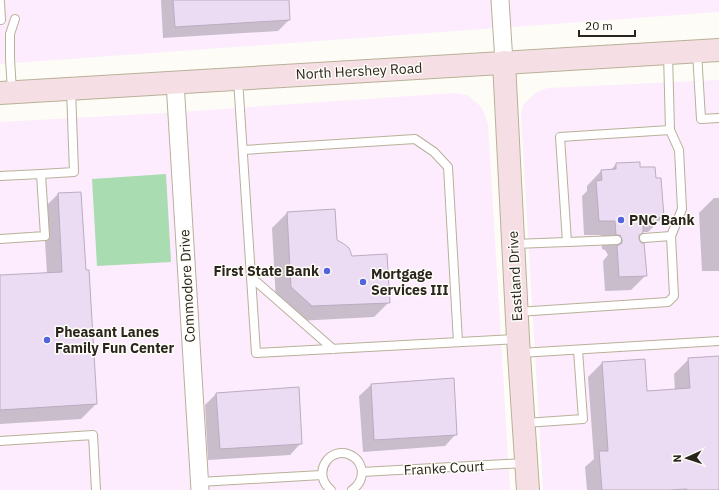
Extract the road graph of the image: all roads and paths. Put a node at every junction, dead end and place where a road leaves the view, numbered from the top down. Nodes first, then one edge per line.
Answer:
1 (500, 0) edge
2 (0, 2) edge
3 (15, 19) dead end
4 (1, 20) dead end
5 (719, 50) edge
6 (697, 51) junction
7 (668, 53) junction
8 (504, 62) junction
9 (238, 78) junction
10 (175, 82) junction
11 (71, 89) junction
12 (6, 93) edge
13 (719, 118) edge
14 (670, 130) junction
15 (243, 150) junction
16 (41, 174) junction
17 (0, 176) edge
18 (671, 236) junction
19 (644, 238) dead end
20 (0, 239) edge
21 (617, 240) dead end
22 (567, 242) junction
23 (513, 244) junction
24 (251, 277) junction
25 (516, 312) junction
26 (719, 341) edge
27 (458, 342) junction
28 (518, 346) junction
29 (333, 349) junction
30 (578, 350) junction
31 (523, 424) junction
32 (0, 441) edge
33 (526, 463) junction
34 (362, 472) junction
35 (322, 474) junction
36 (199, 486) edge
37 (96, 490) edge
38 (331, 490) edge
39 (352, 490) edge
40 (528, 490) edge

1 - 8 street
2 - 4 lane
3 - 12 lane
5 - 6 main road, North Hershey Road
6 - 7 main road, North Hershey Road
6 - 13 lane
7 - 8 main road, North Hershey Road
7 - 14 lane
8 - 9 main road, North Hershey Road
8 - 23 main road, Eastland Drive
9 - 10 main road, North Hershey Road
9 - 15 lane
10 - 11 main road, North Hershey Road
10 - 36 street, Commodore Drive
11 - 12 main road, North Hershey Road
11 - 16 lane
14 - 18 lane
14 - 22 lane
15 - 24 lane
15 - 27 lane
16 - 17 lane
16 - 20 lane
18 - 19 lane
18 - 25 lane
21 - 22 lane
22 - 23 lane
23 - 25 main road, Eastland Drive
24 - 29 lane
24 - 29 lane
25 - 28 main road, Eastland Drive
26 - 30 lane
27 - 28 lane
27 - 29 lane
28 - 30 lane
28 - 31 main road, Eastland Drive
30 - 31 lane
31 - 33 main road, Eastland Drive
32 - 37 lane
33 - 34 lane, Franke Court
33 - 40 main road, Eastland Drive
34 - 35 lane
34 - 39 lane
35 - 36 lane
35 - 38 lane

